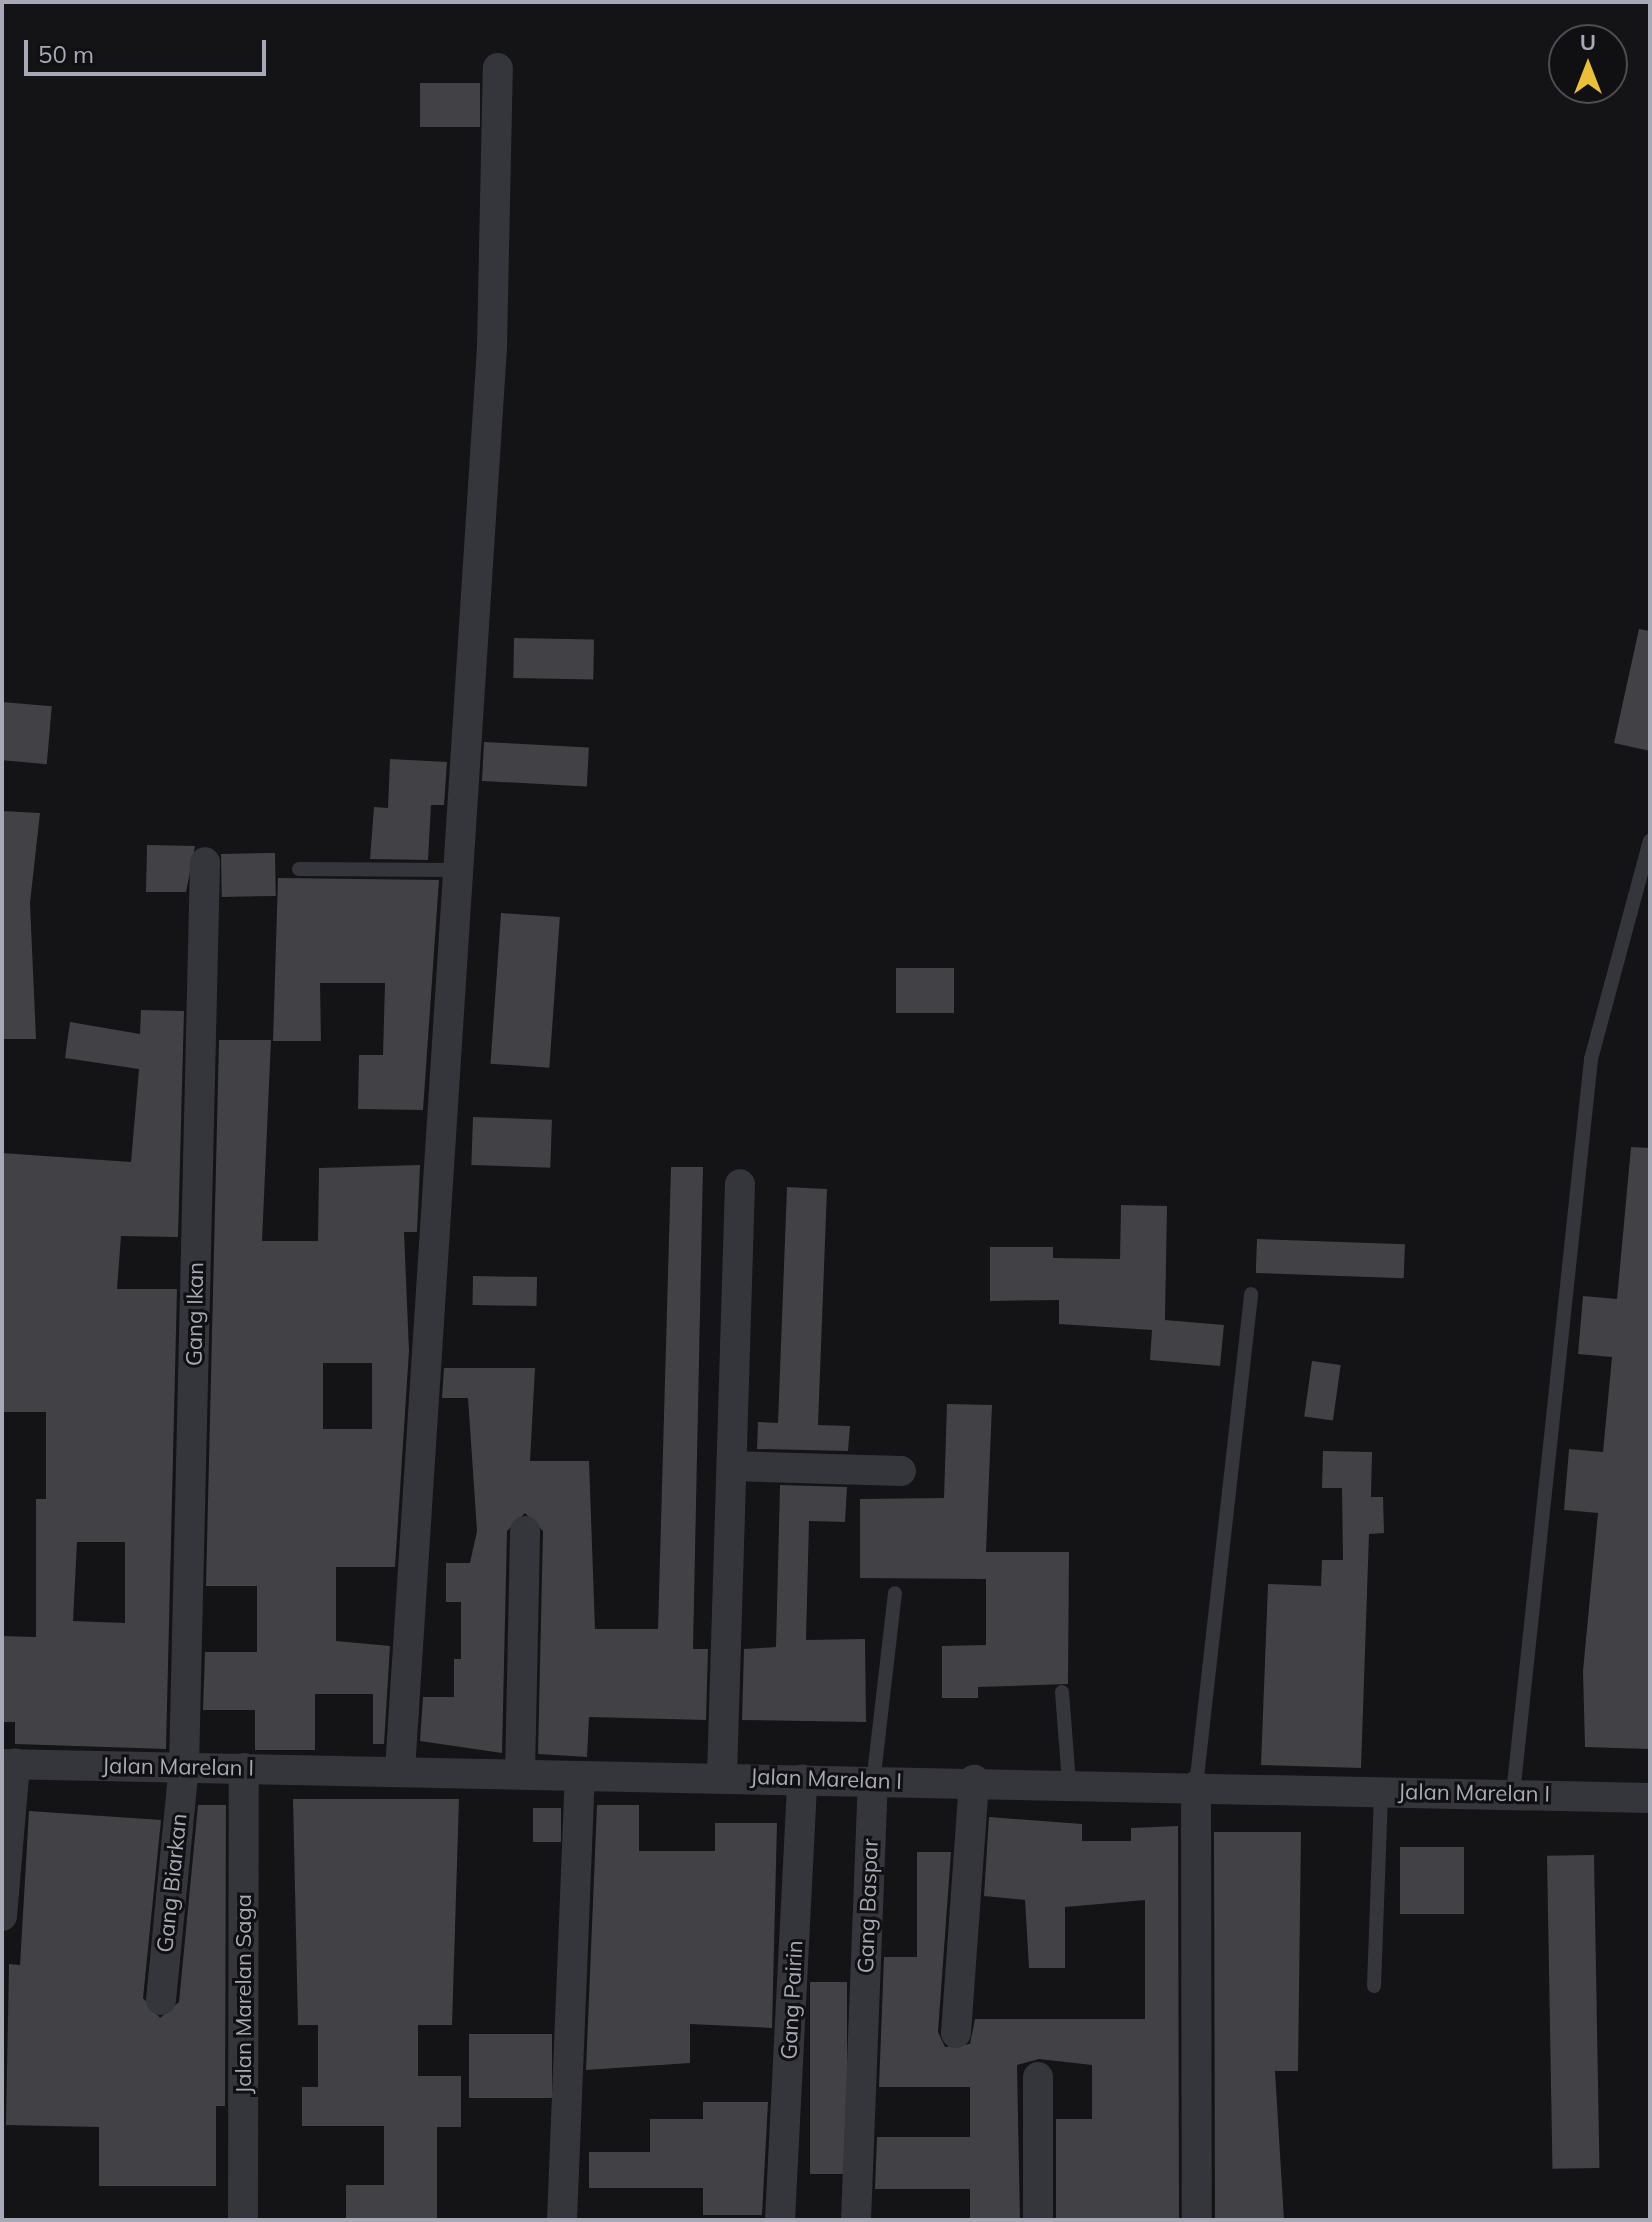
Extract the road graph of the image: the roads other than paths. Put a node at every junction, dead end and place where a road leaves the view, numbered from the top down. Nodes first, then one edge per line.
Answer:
1 (498, 68) dead end
2 (1650, 841) edge
3 (205, 862) dead end
4 (299, 869) dead end
5 (455, 870) junction
6 (740, 1184) dead end
7 (1251, 1294) dead end
8 (732, 1466) junction
9 (901, 1471) dead end
10 (525, 1531) dead end
11 (895, 1593) dead end
12 (1062, 1692) dead end
13 (9, 1764) edge
14 (184, 1767) junction
15 (244, 1768) junction
16 (400, 1770) junction
17 (520, 1774) junction
18 (722, 1776) junction
19 (580, 1777) junction
20 (802, 1780) junction
21 (974, 1780) junction
22 (873, 1783) junction
23 (1069, 1783) junction
24 (1196, 1786) junction
25 (1381, 1791) junction
26 (1513, 1794) junction
27 (1650, 1798) edge
28 (2, 1916) edge
29 (1374, 1986) dead end
30 (161, 2000) dead end
31 (956, 2033) dead end
32 (1038, 2077) dead end
33 (243, 2220) edge
34 (562, 2220) edge
35 (780, 2220) edge
36 (856, 2220) edge
37 (1038, 2220) edge
38 (1197, 2220) edge

1 - 5 street
2 - 26 lane
3 - 14 street, Gang Ikan
4 - 5 lane
5 - 16 street
6 - 8 street
7 - 24 lane
8 - 9 street
8 - 18 street
10 - 17 street
11 - 22 lane, Gang Baspar
12 - 23 lane
13 - 14 street, Jalan Marelan I
13 - 28 street
14 - 15 street, Jalan Marelan I
14 - 30 street, Gang Biarkan
15 - 16 street, Jalan Marelan I
15 - 33 street, Jalan Marelan Saga
16 - 17 street, Jalan Marelan I
17 - 19 street, Jalan Marelan I
18 - 19 street, Jalan Marelan I
18 - 20 street, Jalan Marelan I
19 - 34 street
20 - 22 street, Jalan Marelan I
20 - 35 street, Gang Pairin
21 - 22 street, Jalan Marelan I
21 - 23 street, Jalan Marelan I
21 - 31 street
22 - 36 street, Gang Baspar
23 - 24 street, Jalan Marelan I
24 - 25 street, Jalan Marelan I
24 - 38 street
25 - 26 street, Jalan Marelan I
25 - 29 lane
26 - 27 street, Jalan Marelan I
32 - 37 street

